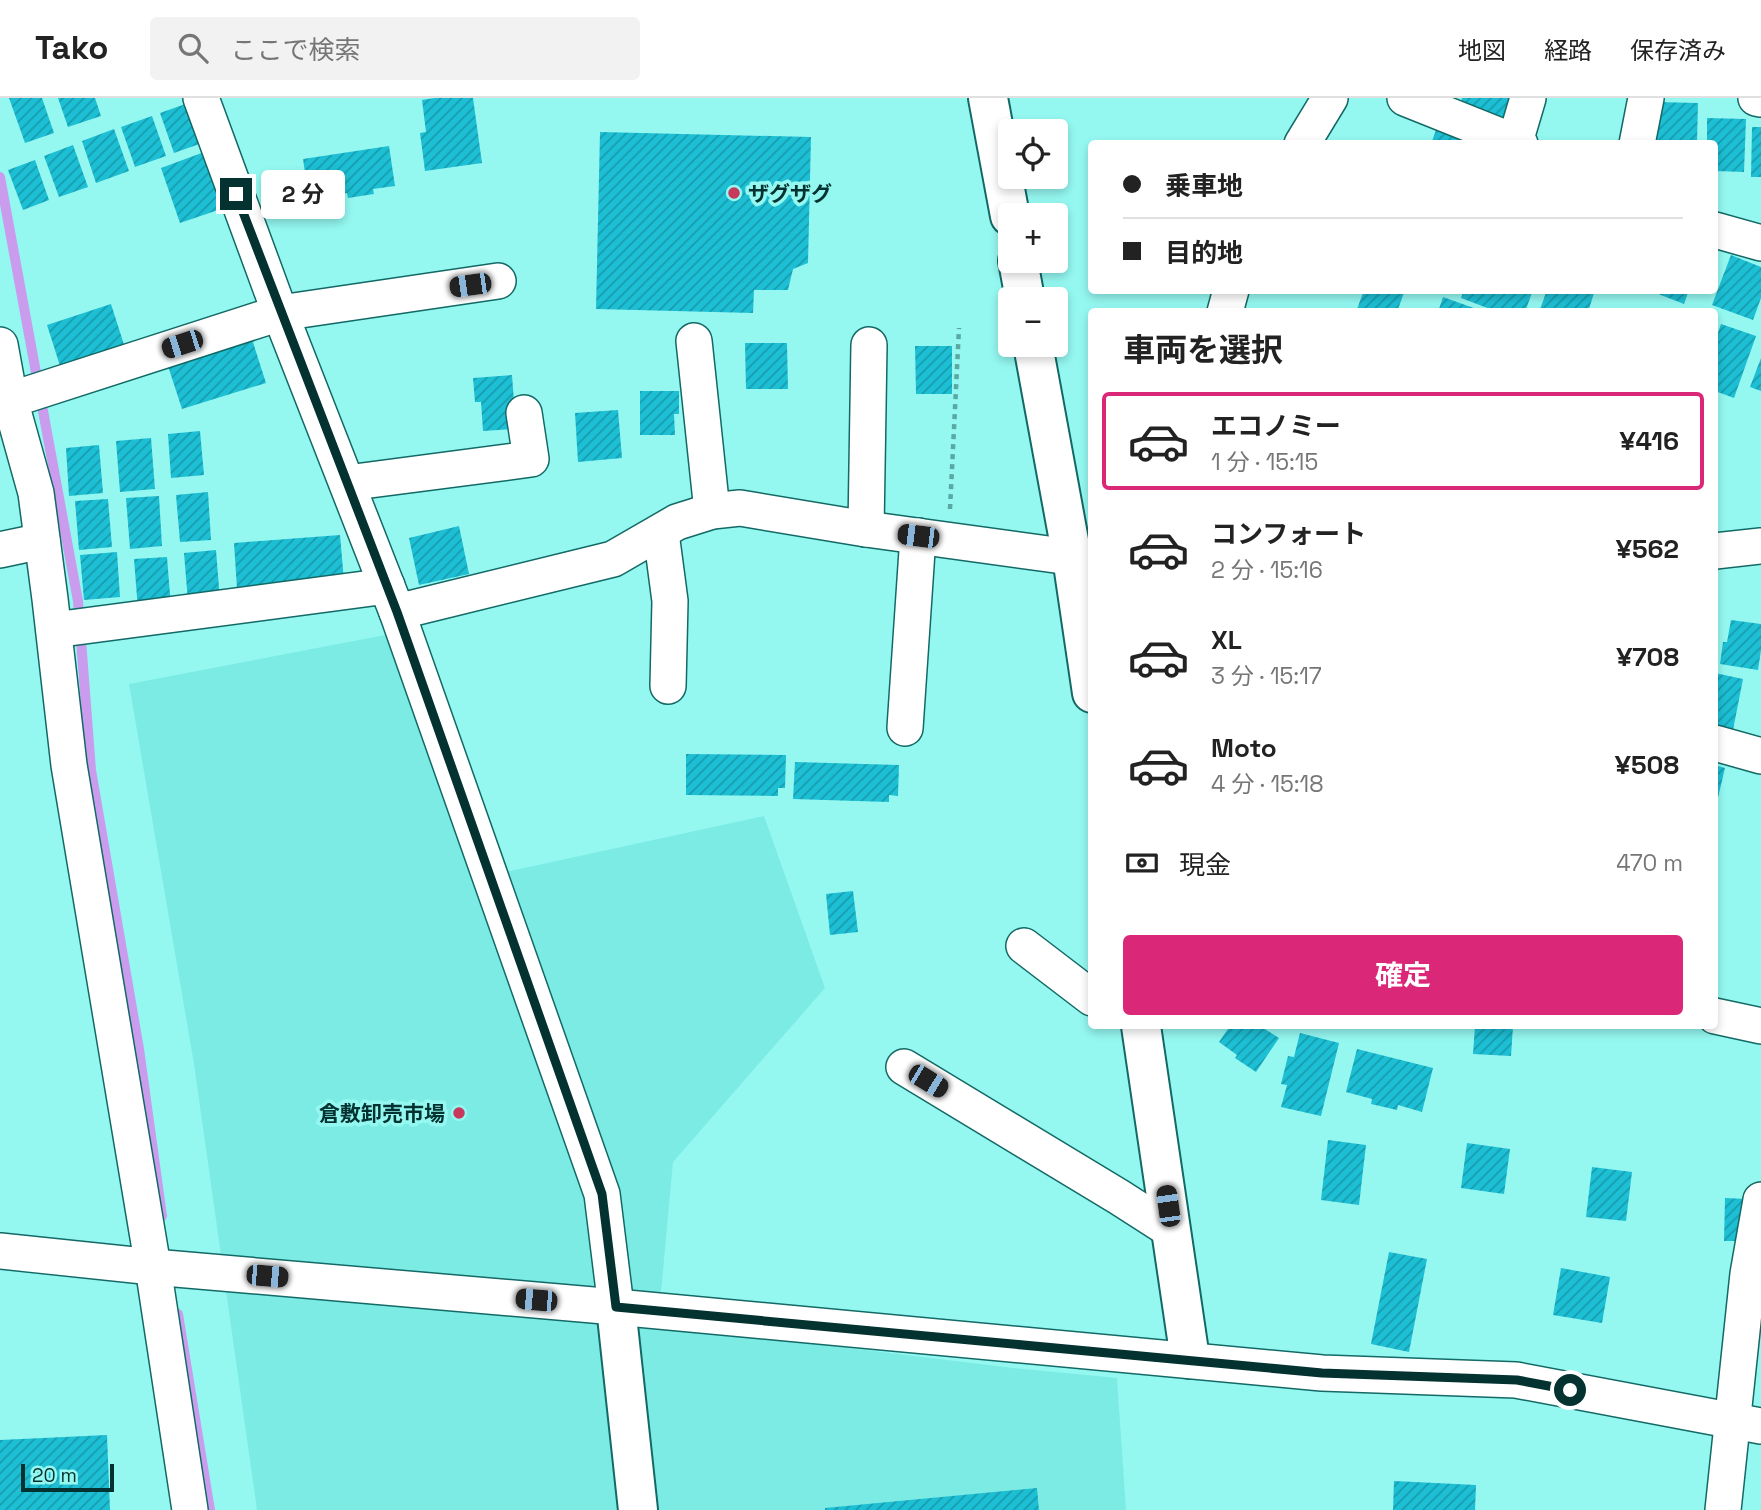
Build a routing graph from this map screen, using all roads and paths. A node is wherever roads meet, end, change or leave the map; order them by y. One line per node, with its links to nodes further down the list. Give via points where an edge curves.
1 (201, 98): 15 (street)
2 (988, 98): 11 (street)
3 (1330, 98): 7 (street)
4 (1405, 98): 8 (street)
5 (1528, 98): 9 (street)
6 (1646, 98): 10 (street)
7 (1304, 140)
8 (1510, 140)
9 (1519, 140)
10 (1638, 140)
11 (1008, 203)
12 (1718, 231): 13 (street)
13 (1761, 243)
14 (498, 281): 15 (street)
15 (280, 313): 21 (street); 23 (street)
16 (960, 328): 27 (path)
17 (694, 341): 24 (street)
18 (0, 345): 21 (street)
19 (869, 345): 25 (street)
20 (1036, 357): 32 (street)
21 (10, 400): 28 (street, via 36,493)
22 (524, 413): 23 (street, via 531,459)
23 (347, 483): 33 (street)
24 (712, 512): 25 (street, via 740,509); 26 (street, via 677,522)
25 (866, 529): 27 (street)
26 (660, 533): 33 (street, via 613,559); 36 (street, via 670,601)
27 (933, 538): 32 (street); 37 (street)
28 (42, 541): 30 (street); 34 (street)
29 (1761, 546): 31 (street)
30 (0, 550)
31 (1718, 551)
32 (1082, 558): 35 (street)
33 (392, 599): 34 (street); 50 (street, via 602,1194)
34 (54, 630): 49 (street, via 69,765)
35 (1088, 639)
36 (668, 686)
37 (905, 728)
38 (1718, 744): 39 (street)
39 (1761, 755)
40 (1024, 946): 41 (street)
41 (1088, 995)
42 (1718, 1017): 43 (street)
43 (1761, 1026)
44 (1138, 1029): 47 (street)
45 (904, 1067): 47 (street)
46 (1761, 1200): 52 (street, via 1748,1274)
47 (1172, 1231): 51 (street)
48 (0, 1251): 49 (street)
49 (166, 1268): 50 (street); 53 (street)
50 (616, 1307): 51 (street); 54 (street)
51 (1191, 1359): 52 (street, via 1322,1373 1517,1380)
52 (1746, 1423): 55 (street)
53 (190, 1510)
54 (638, 1510)
55 (1723, 1510)

